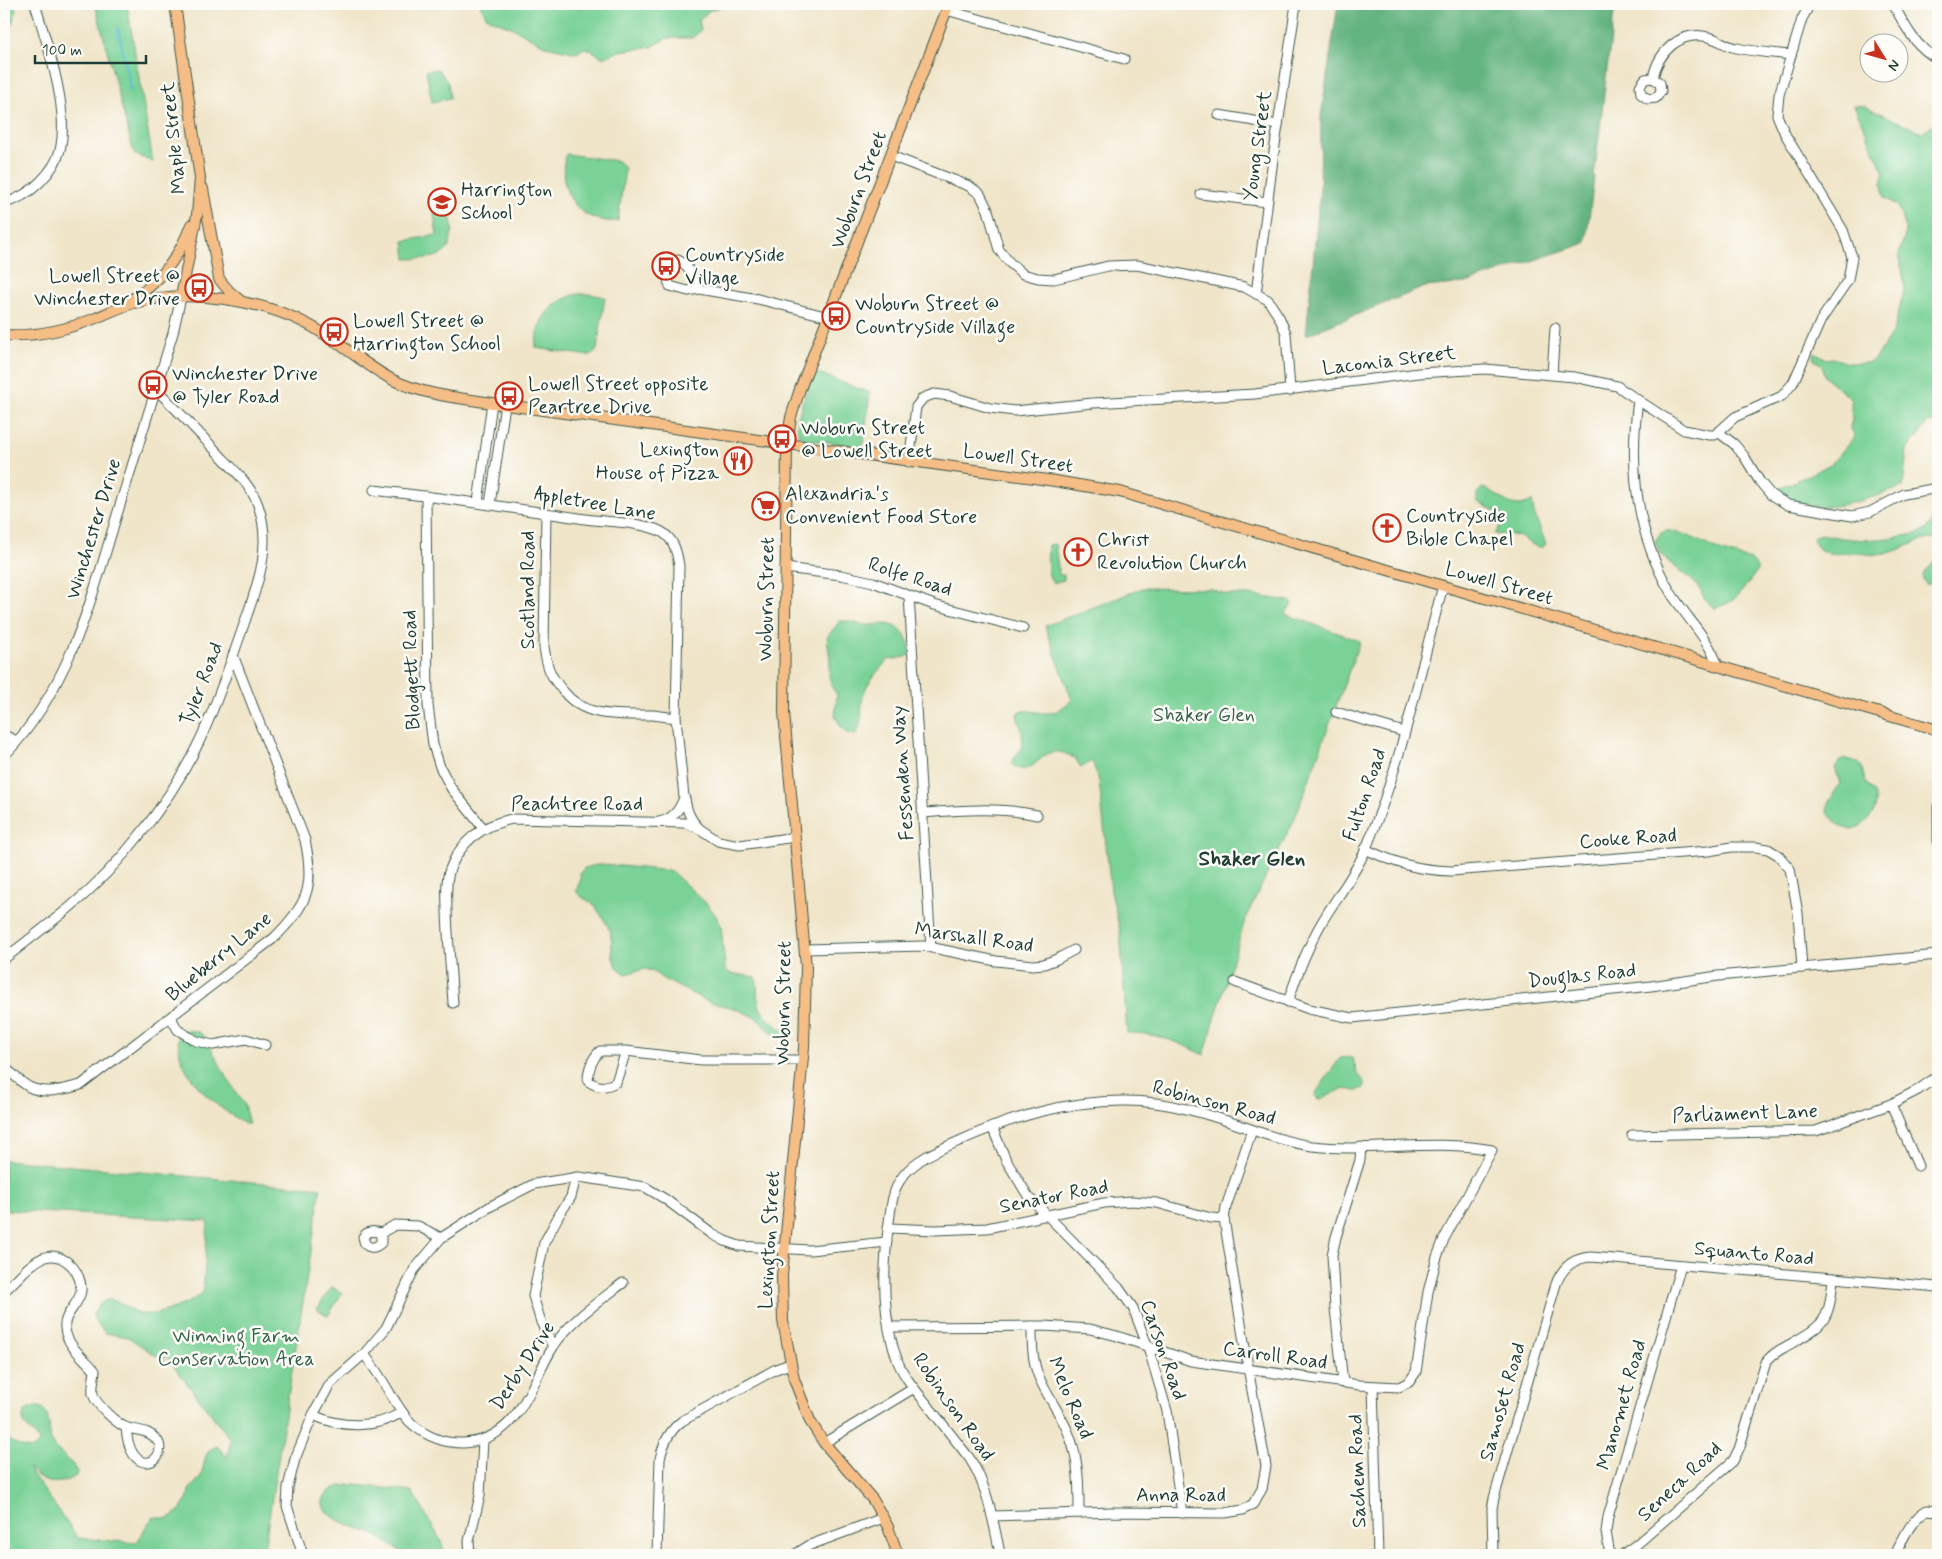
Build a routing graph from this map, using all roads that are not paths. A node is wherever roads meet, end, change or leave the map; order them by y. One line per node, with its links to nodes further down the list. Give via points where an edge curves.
1 (35, 4): 18 (street, via 54,74 63,135 56,161 45,177 20,197)
2 (175, 4): 14 (main road, Maple Street)
3 (1296, 4): 12 (street, Young Street)
4 (1810, 4): 7 (street)
5 (1893, 4): 9 (street, via 1913,39)
6 (948, 7): 8 (street); 13 (main road, Woburn Street)
7 (1791, 55): 10 (street, via 1736,48 1710,37 1691,36 1680,39 1665,51); 33 (street, via 1779,95 1777,115 1785,134 1843,230 1852,257 1851,270 1843,291 1821,320 1796,378 1787,390 1776,400 1735,417)
8 (1124, 59)
9 (1938, 59)
10 (1653, 78)
11 (1219, 114): 12 (street)
12 (1278, 125): 17 (street, Young Street)
13 (891, 156): 20 (street, via 969,186 980,194 999,250 1024,274 1054,279 1108,266 1137,265 1244,287); 23 (main road, Woburn Street)
14 (200, 178): 16 (main road, Maple Street); 22 (main road, via 219,279)
15 (1201, 194): 17 (street)
16 (200, 198): 21 (main road, Maple Street); 24 (main road, via 185,239 163,273 136,297)
17 (1267, 202): 20 (street, Young Street)
18 (4, 203)
19 (699, 289): 23 (street)
20 (1256, 294): 29 (street, via 1268,300 1286,333)
21 (181, 297): 22 (main road, Lowell Street); 24 (main road, Lowell Street, via 137,302); 28 (street, Winchester Drive)
22 (244, 302): 31 (main road, Lowell Street, via 282,313 317,329 374,369 401,383 429,392)
23 (829, 316): 34 (main road, Woburn Street, via 790,417)
24 (96, 318): 26 (main road, Lowell Street, via 34,335)
25 (1555, 328): 27 (street)
26 (4, 335)
27 (1552, 374): 29 (street, Laconia Street, via 1485,369 1418,373); 30 (street, Laconia Street, via 1617,386)
28 (156, 389): 46 (street, Tyler Road, via 240,476 258,504 264,533 260,579); 53 (street, Winchester Drive, via 101,569 70,657 32,722)
29 (1290, 391): 35 (street, Laconia Street, via 1093,402 1015,411 932,394 917,406)
30 (1638, 400): 33 (street, Laconia Street, via 1684,430 1709,435); 47 (street, via 1634,455 1640,516 1647,543 1670,592 1714,653)
31 (492, 403): 32 (main road, Lowell Street); 39 (street)
32 (505, 405): 34 (main road, Lowell Street); 40 (street)
33 (1718, 432): 36 (street, via 1734,444 1771,495 1788,505 1852,516 1870,512 1904,494)
34 (786, 444): 35 (main road, Lowell Street); 42 (main road, Woburn Street)
35 (909, 462): 43 (main road, Lowell Street, via 1120,492)
36 (1938, 488)
37 (374, 490): 38 (street, Appletree Lane)
38 (426, 496): 39 (street, Appletree Lane); 60 (street, Blodgett Road, via 428,705 433,744 451,788)
39 (478, 502): 40 (street, Appletree Lane)
40 (490, 504): 41 (street, Appletree Lane)
41 (546, 513): 49 (street, Scotland Road, via 544,648 552,679 568,698 583,709 610,715); 49 (street, Appletree Lane, via 659,531 668,536 675,546 679,566)
42 (785, 568): 44 (street, Rolfe Road, via 873,582); 62 (main road, Woburn Street, via 784,712)
43 (1443, 586): 47 (main road, Lowell Street); 51 (street, Fulton Road)
44 (909, 596): 45 (street, Rolfe Road); 57 (street, Fessenden Way)
45 (1023, 628)
46 (233, 655): 69 (street, Tyler Road, via 198,744 151,818 103,876 70,907); 74 (street, Blueberry Lane, via 305,840 309,888 301,907 274,938)
47 (1718, 666): 50 (main road, Lowell Street)
48 (1336, 712): 51 (street)
49 (676, 718): 55 (street, Appletree Lane)
50 (1938, 730)
51 (1404, 732): 64 (street, Fulton Road)
52 (4, 735): 53 (street)
53 (17, 741): 54 (street, Winchester Drive)
54 (4, 756)
55 (684, 796): 59 (street, via 676,814); 61 (street, Appletree Lane, via 692,821)
56 (1938, 806): 63 (street)
57 (923, 814): 58 (street, via 974,810); 65 (street, Fessenden Way)
58 (1037, 815)
59 (659, 822): 60 (street, Peachtree Road, via 512,819); 61 (street, Peachtree Road, via 685,823)
60 (483, 828): 73 (street, Peachtree Road, via 470,838 457,856 446,890)
61 (700, 829): 62 (street, Peachtree Road, via 718,841 740,845)
62 (795, 838): 66 (main road, Woburn Street)
63 (1938, 841)
64 (1366, 849): 70 (street, Cooke Road, via 1408,867 1428,871 1732,847 1768,849 1790,869 1798,913); 72 (street, Fulton Road, via 1307,951)
65 (932, 948): 66 (street, Marshall Road); 67 (street, Marshall Road, via 1033,965 1044,964)
66 (805, 949): 77 (main road, Woburn Street)
67 (1074, 950)
68 (1938, 955): 70 (street, Douglas Road)
69 (4, 959)
70 (1802, 968): 72 (street, Douglas Road, via 1352,1018)
71 (1235, 982): 72 (street, Douglas Road)
72 (1288, 1002)
73 (453, 1003)
74 (171, 1018): 75 (street, via 178,1030 196,1041 213,1045 246,1039); 78 (street, Blueberry Lane, via 81,1085 46,1091 30,1087)
75 (265, 1045)
76 (626, 1051): 76 (street, via 600,1051 593,1058 588,1081 597,1087 616,1082); 77 (street, via 701,1060)
77 (802, 1060): 83 (main road, Woburn Street)
78 (4, 1067)
79 (1938, 1076): 80 (street, Parliament Lane)
80 (1891, 1104): 84 (street, Parliament Lane, via 1808,1132); 87 (street)
81 (992, 1127): 82 (street, Robinson Road, via 1019,1116 1066,1105 1129,1100 1180,1108); 89 (street, Carson Road, via 1014,1174 1028,1196); 91 (street, Robinson Road, via 933,1154 909,1170 895,1191)
82 (1252, 1130): 85 (street, Robinson Road, via 1300,1144); 90 (street, Anna Road)
83 (795, 1134): 95 (main road, Lexington Street)
84 (1632, 1134)
85 (1362, 1147): 86 (street, Robinson Road, via 1456,1144); 109 (street, via 1332,1255)
86 (1492, 1150): 110 (street, Carroll Road, via 1437,1257 1415,1375 1399,1387)
87 (1918, 1166)
88 (576, 1177): 93 (street, via 534,1184 491,1206); 95 (street, via 644,1187 725,1241 739,1246); 104 (street, via 571,1197 544,1243 533,1296 541,1322)
89 (1047, 1216): 90 (street, Senator Road, via 1104,1203 1140,1201); 91 (street, Senator Road, via 972,1229); 105 (street, Carson Road, via 1128,1299)
90 (1224, 1220): 108 (street, Anna Road)
91 (888, 1228): 94 (street, Robinson Road)
92 (381, 1234): 93 (street, via 395,1225 418,1226)
93 (441, 1238): 106 (street, via 414,1270 386,1328)
94 (887, 1242): 95 (street, via 821,1250); 103 (street, Robinson Road, via 884,1280)
95 (784, 1248): 107 (main road, Lexington Street, via 782,1304)
96 (1568, 1264): 97 (street, Squanto Road, via 1590,1257); 129 (street, Samoset Road, via 1556,1284 1494,1498)
97 (1681, 1265): 98 (street, Squanto Road); 130 (street, Manomet Road, via 1608,1517 1606,1532)
98 (1833, 1278): 100 (street, Squanto Road); 131 (street, Seneca Road, via 1830,1308 1823,1322 1814,1331 1774,1354 1764,1365 1733,1461)
99 (623, 1283): 104 (street, Derby Drive, via 571,1324)
100 (1938, 1287)
101 (4, 1291): 114 (street, via 40,1258 52,1256 72,1266 79,1277 81,1290 64,1328 68,1339 95,1371 93,1394 98,1404)
102 (1032, 1326): 103 (street, Carroll Road); 105 (street, Carroll Road, via 1090,1329); 118 (street, Melo Road, via 1036,1369 1067,1428 1074,1449)
103 (890, 1327): 111 (street, Robinson Road, via 899,1363)
104 (554, 1347): 115 (street, Derby Drive, via 517,1413 508,1424)
105 (1148, 1347): 108 (street, Carroll Road, via 1192,1361); 119 (street, Carson Road, via 1166,1411)
106 (364, 1354): 112 (street, Derby Drive); 113 (street, via 330,1384)
107 (790, 1364): 116 (main road, Lexington Street, via 802,1404); 125 (street, via 682,1421 672,1431 660,1459)
108 (1248, 1370): 109 (street, Carroll Road); 119 (street, Anna Road, via 1266,1466 1260,1493 1251,1506 1238,1512)
109 (1343, 1383): 110 (street, Carroll Road)
110 (1373, 1386): 128 (street, Sachem Road)
111 (914, 1388): 116 (street); 120 (street, Robinson Road, via 974,1465)
112 (402, 1412): 113 (street, via 386,1420 350,1425); 115 (street, Derby Drive, via 420,1430 442,1440 459,1444)
113 (313, 1415): 123 (street, via 295,1459 288,1487 287,1506)
114 (126, 1428)
115 (483, 1440): 124 (street, via 480,1496)
116 (824, 1443): 121 (main road, Lexington Street, via 867,1492)
117 (1934, 1510): 132 (street, via 1922,1513 1915,1521)
118 (1079, 1513): 119 (street, Anna Road); 120 (street, Anna Road)
119 (1182, 1513)
120 (992, 1516): 122 (street, Robinson Road)
121 (884, 1518): 126 (street, via 810,1544); 127 (main road, Lexington Street)
122 (1000, 1553)
123 (303, 1555)
124 (470, 1555)
125 (657, 1555)
126 (794, 1555)
127 (898, 1555)
128 (1378, 1555)
129 (1493, 1555)
130 (1610, 1555)
131 (1622, 1555)
132 (1895, 1555)

